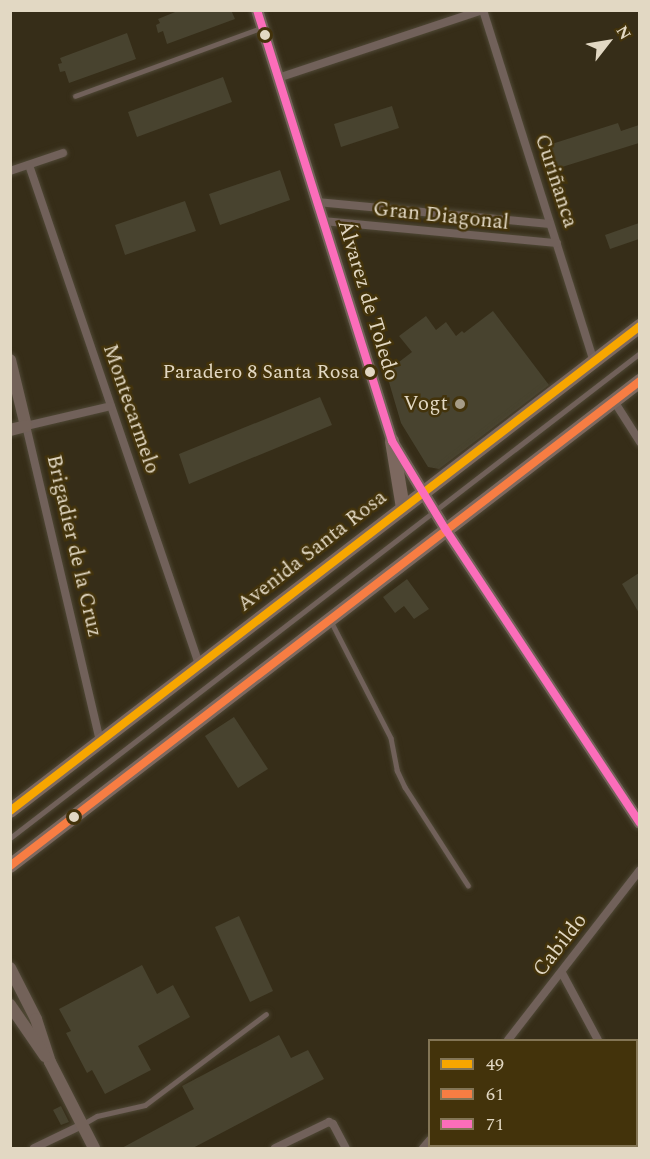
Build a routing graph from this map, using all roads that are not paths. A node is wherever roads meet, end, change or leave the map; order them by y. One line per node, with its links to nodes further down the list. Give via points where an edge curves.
1 (257, 10): 3 (street, Álvarez de Toledo)
2 (482, 10): 4 (street); 11 (street, Curiñanca)
3 (262, 28): 4 (street, Álvarez de Toledo); 5 (lane)
4 (278, 78): 9 (street, Álvarez de Toledo)
5 (75, 96)
6 (63, 153): 7 (street)
7 (29, 165): 8 (street); 19 (street, Montecarmelo)
8 (10, 171)
9 (317, 202): 10 (street, Álvarez de Toledo); 11 (street, Gran Diagonal)
10 (323, 221): 12 (street, Gran Diagonal); 22 (street, Álvarez de Toledo)
11 (550, 224): 12 (street, Curiñanca)
12 (557, 243): 16 (street, Curiñanca)
13 (639, 326): 16 (main road, Avenida Santa Rosa)
14 (639, 353): 26 (lane)
15 (10, 360): 20 (street, Brigadier de la Cruz)
16 (594, 362): 24 (main road, Avenida Santa Rosa)
17 (639, 381): 18 (main road)
18 (614, 401): 23 (street); 27 (main road)
19 (111, 406): 20 (street); 29 (street, Montecarmelo)
20 (26, 426): 21 (street); 30 (street, Brigadier de la Cruz)
21 (10, 430)
22 (392, 441): 24 (street, Álvarez de Toledo); 25 (main road)
23 (639, 442)
24 (423, 492): 25 (main road, Avenida Santa Rosa); 26 (street, Álvarez de Toledo)
25 (403, 508): 29 (main road, Avenida Santa Rosa)
26 (434, 511): 27 (street, Álvarez de Toledo); 33 (lane)
27 (446, 530): 28 (main road); 32 (street, Álvarez de Toledo)
28 (330, 618): 34 (main road); 36 (lane, via 391,738 397,770 405,787)
29 (199, 664): 30 (main road, Avenida Santa Rosa)
30 (100, 741): 31 (main road, Avenida Santa Rosa)
31 (10, 811)
32 (639, 823)
33 (10, 838)
34 (10, 866)
35 (639, 870): 38 (street, Cabildo)
36 (468, 885)
37 (10, 968): 43 (street, via 36,1019)
38 (562, 973): 41 (street, Cabildo); 42 (street)
39 (10, 1005): 43 (street)
40 (266, 1014): 44 (lane, via 145,1105 97,1116)
41 (510, 1039)
42 (597, 1039)
43 (50, 1062): 44 (street)
44 (82, 1125): 45 (street); 46 (street)
45 (34, 1149)
46 (94, 1149)
47 (275, 1149): 48 (street, via 329,1122)
48 (346, 1149)

